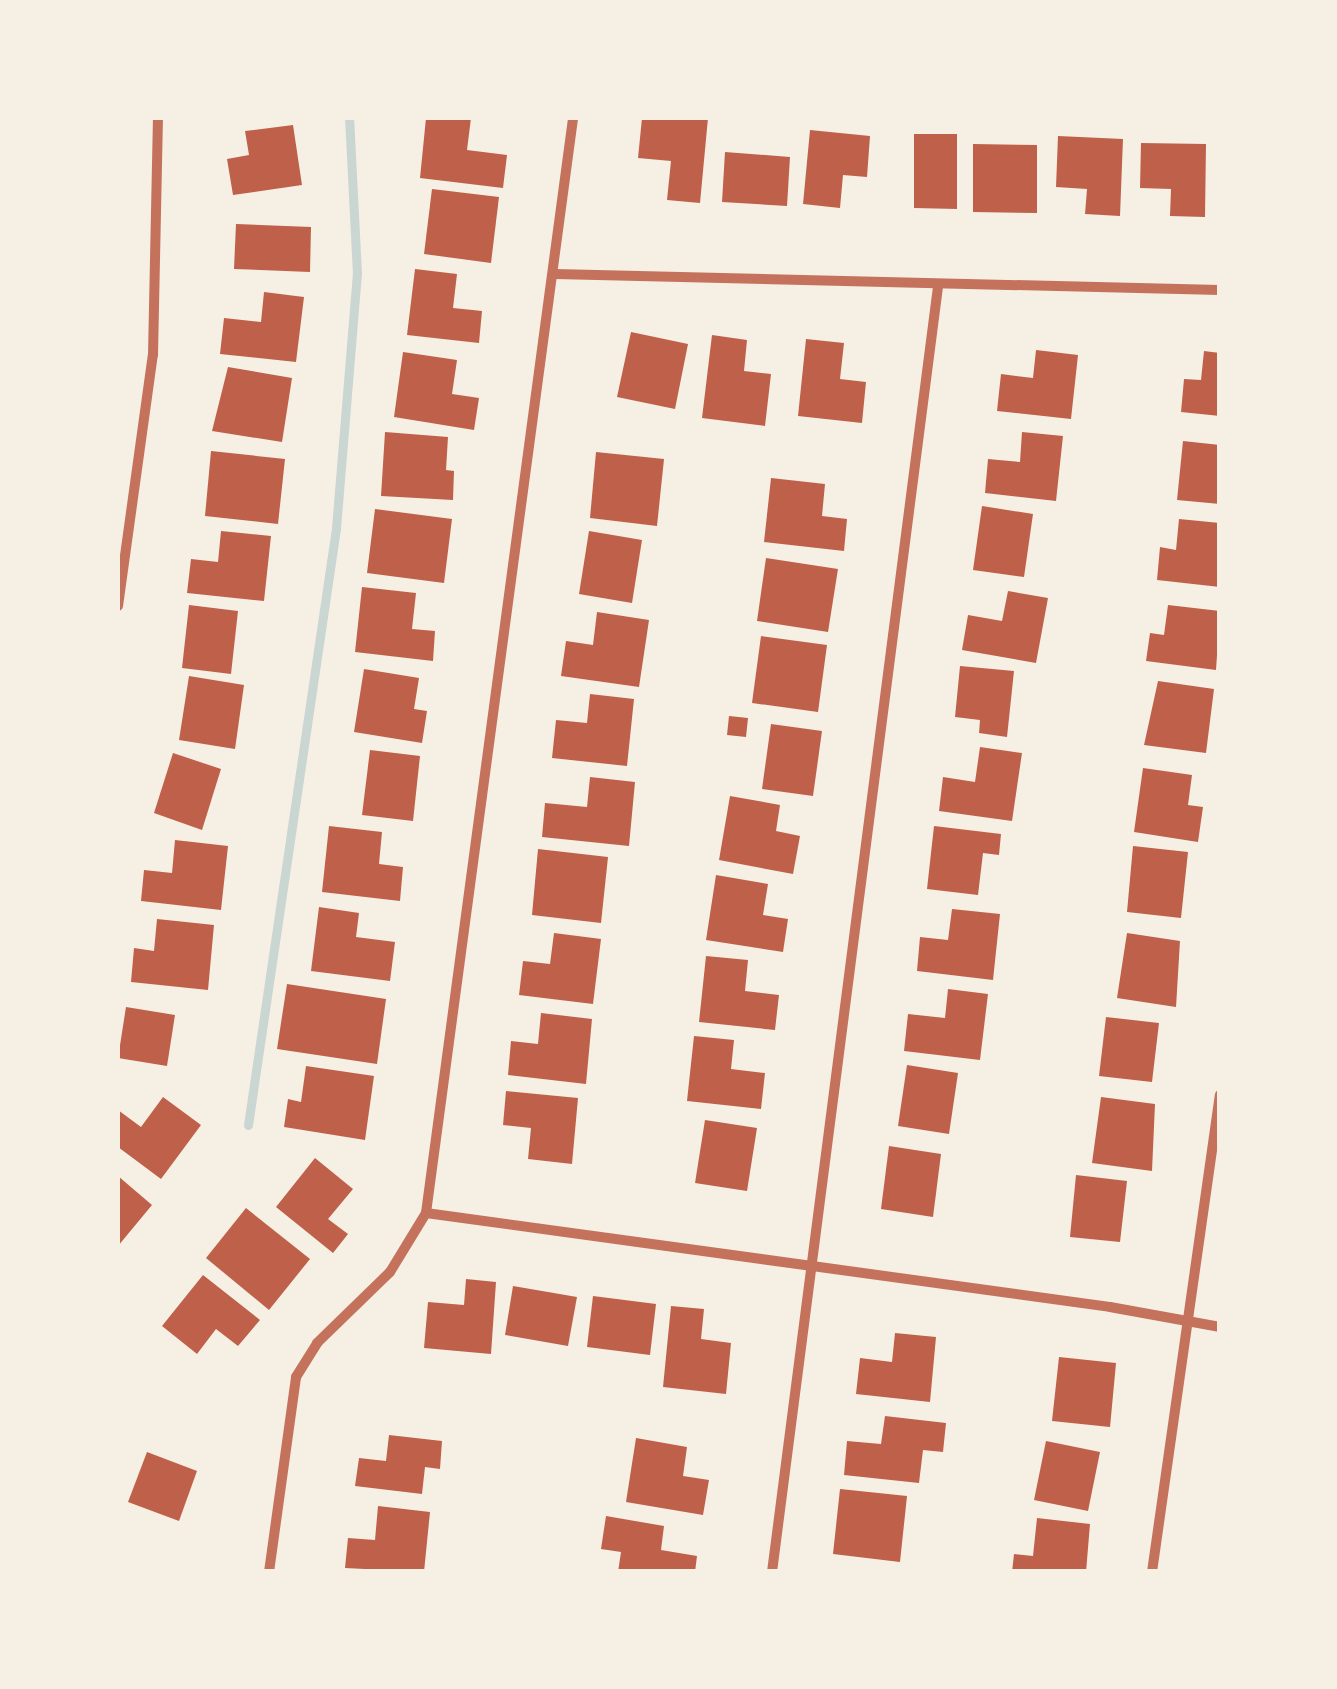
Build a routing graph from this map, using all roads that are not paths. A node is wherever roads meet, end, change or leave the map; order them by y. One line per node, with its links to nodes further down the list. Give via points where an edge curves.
1 (158, 118): 6 (street, via 154,354)
2 (573, 118): 3 (street)
3 (555, 274): 4 (street); 8 (street)
4 (938, 286): 5 (street); 9 (street)
5 (1220, 290)
6 (118, 606)
7 (1220, 1095): 10 (street)
8 (426, 1213): 9 (street); 12 (street, via 390,1272 318,1343 296,1376)
9 (810, 1265): 10 (street); 13 (street)
10 (1189, 1323): 11 (street); 14 (street)
11 (1220, 1327)
12 (268, 1572)
13 (772, 1572)
14 (1152, 1572)

